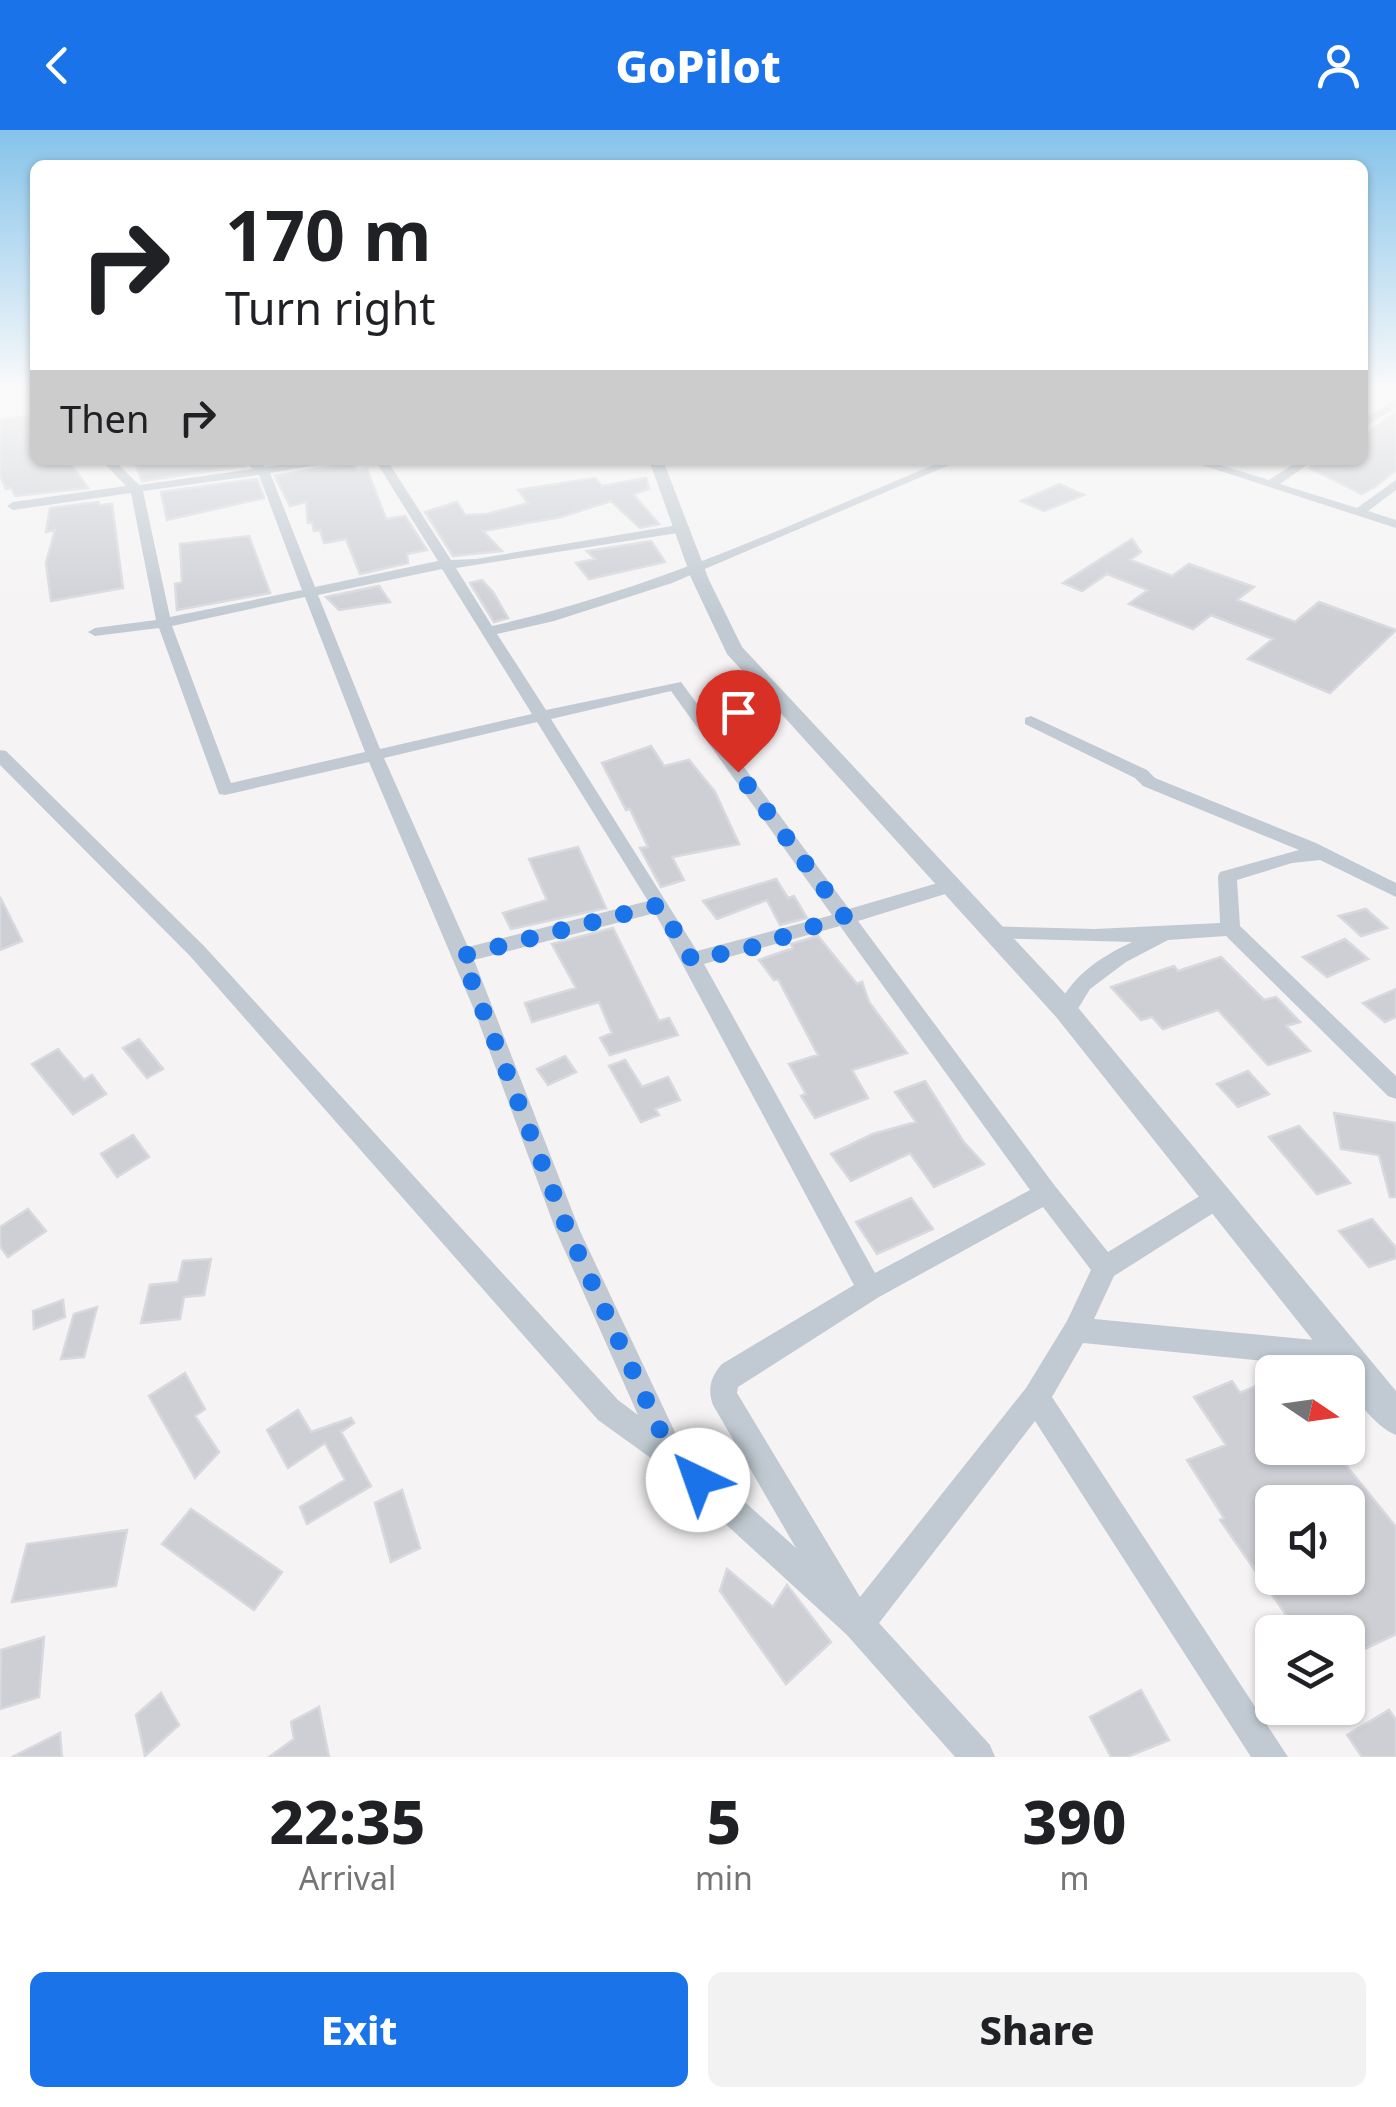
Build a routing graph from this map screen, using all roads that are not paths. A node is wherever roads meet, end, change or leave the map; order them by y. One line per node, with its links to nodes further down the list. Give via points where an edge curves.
1 (113, 466): 10 (street)
2 (256, 466): 10 (street); 17 (street)
3 (385, 466): 15 (street)
4 (658, 466): 14 (street)
5 (942, 466): 16 (street)
6 (1212, 466): 8 (street)
7 (1299, 466): 8 (street)
8 (1271, 484): 12 (street)
9 (1396, 484): 12 (street)
10 (136, 489): 11 (street); 18 (street)
11 (13, 506)
12 (1358, 512): 13 (street)
13 (1396, 524)
14 (684, 528): 15 (street); 16 (street)
15 (448, 565): 17 (street); 19 (street)
16 (695, 567): 19 (street, via 560,618); 26 (street, via 708,607 734,650)
17 (312, 592): 18 (street); 24 (street)
18 (164, 623): 20 (street); 24 (street, via 224,790)
19 (488, 631): 21 (street)
20 (95, 632)
21 (539, 714): 24 (street); 28 (street); 29 (street, via 675,685)
22 (1031, 721): 25 (street, via 1149,782)
23 (0, 755): 47 (street, via 197,951 608,1410)
24 (376, 757): 33 (street)
25 (1320, 852): 27 (street); 30 (street, via 1227,876)
26 (948, 886): 29 (street); 31 (street)
27 (1396, 891)
28 (659, 905): 33 (street); 34 (street)
29 (844, 916): 34 (street); 37 (street)
30 (1230, 928): 32 (street); 36 (street)
31 (990, 931): 32 (street); 35 (street)
32 (1168, 932): 35 (street, via 1098,968 1076,989)
33 (462, 956): 47 (street, via 568,1231)
34 (692, 960): 40 (street)
35 (1066, 1012): 38 (street)
36 (1396, 1090)
37 (1046, 1193): 39 (street); 40 (street)
38 (1217, 1198): 39 (street); 43 (street)
39 (1105, 1268): 41 (street)
40 (870, 1289): 48 (street, via 732,1373 723,1395)
41 (1076, 1330): 42 (street); 45 (street)
42 (1335, 1355)
43 (1344, 1355)
44 (1365, 1380): 46 (street)
45 (1036, 1398): 48 (street); 50 (street)
46 (1396, 1418)
47 (672, 1456): 48 (street)
48 (858, 1624): 49 (street)
49 (978, 1757)
50 (1270, 1757)

